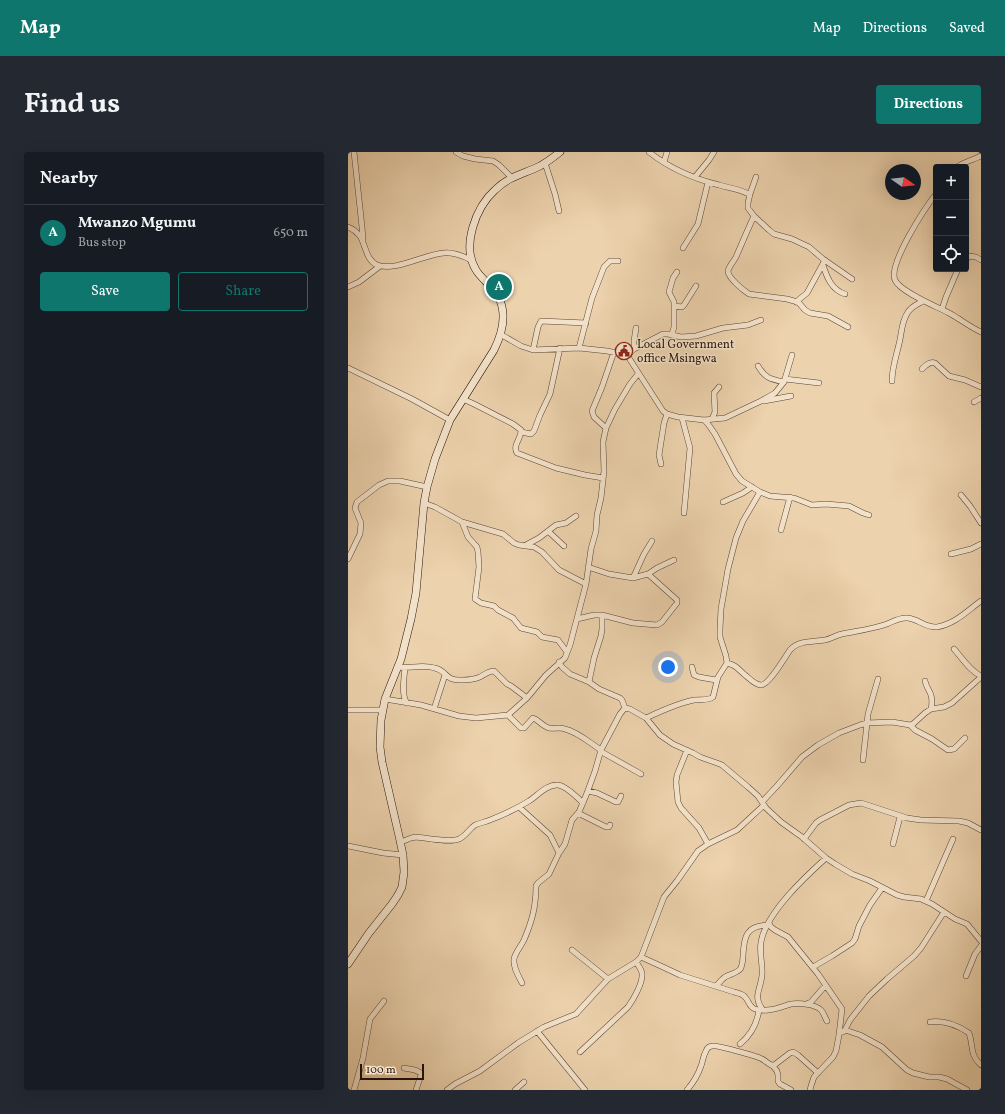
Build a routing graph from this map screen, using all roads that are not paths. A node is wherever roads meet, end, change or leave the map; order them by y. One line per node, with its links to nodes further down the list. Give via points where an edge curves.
1 (354, 152): 20 (street)
2 (456, 152): 11 (street, via 475,159 493,161)
3 (560, 152): 8 (street)
4 (649, 152): 9 (street)
5 (667, 152): 9 (street)
6 (714, 152): 12 (street)
7 (981, 156): 10 (street)
8 (545, 162): 11 (street); 17 (street)
9 (664, 162): 12 (street)
10 (962, 164)
11 (511, 177): 23 (street, via 494,190 477,215 470,239)
12 (695, 177): 14 (street)
13 (756, 177): 15 (street)
14 (708, 182): 15 (street); 21 (street, via 698,224)
15 (750, 194): 18 (street, via 748,208)
16 (933, 198): 34 (street, via 896,262 894,274 894,280 898,285)
17 (559, 212)
18 (754, 216): 26 (street, via 774,234 809,247); 35 (street, via 728,270 729,274 749,294)
19 (348, 227): 20 (street, via 354,230)
20 (363, 242): 27 (street, via 369,258)
21 (684, 248)
22 (969, 256): 24 (street)
23 (471, 260): 27 (street, via 458,254 444,253 398,265); 43 (street, via 480,277 498,297 503,315)
24 (981, 260)
25 (618, 261): 39 (street, via 610,261 604,267)
26 (824, 263): 30 (street); 33 (street, via 826,275 836,290); 35 (street, via 807,293)
27 (380, 266): 32 (street)
28 (677, 272): 36 (street, via 669,292)
29 (957, 272): 37 (street)
30 (852, 279)
31 (696, 286): 36 (street, via 682,307)
32 (348, 287)
33 (845, 294)
34 (923, 300): 37 (street); 57 (street, via 911,308 904,319)
35 (796, 302): 40 (street, via 810,314 828,316)
36 (674, 306): 44 (street)
37 (942, 309): 42 (street)
38 (761, 320): 44 (street, via 696,336 681,337)
39 (586, 323): 46 (street); 48 (street, via 541,321)
40 (848, 326)
41 (636, 328): 47 (street)
42 (981, 332)
43 (500, 334): 48 (street); 63 (street, via 494,350)
44 (672, 334): 47 (street, via 663,334)
45 (560, 348): 46 (street); 48 (street); 72 (street, via 550,394 534,431 531,434)
46 (579, 348): 49 (street)
47 (634, 349): 50 (street)
48 (534, 350)
49 (614, 352): 50 (street); 71 (street, via 592,411 594,417)
50 (627, 355): 55 (street)
51 (792, 355): 56 (street)
52 (758, 366): 56 (street, via 768,378)
53 (348, 368): 69 (street)
54 (922, 369): 60 (street, via 933,362 949,376)
55 (638, 374): 66 (street); 71 (street)
56 (784, 381): 58 (street); 64 (street, via 775,393)
57 (892, 381)
58 (819, 383)
59 (719, 387): 68 (street, via 714,393 715,412)
60 (981, 387)
61 (791, 396): 64 (street)
62 (981, 398): 65 (street)
63 (463, 399): 69 (street); 72 (street, via 513,424)
64 (761, 401): 68 (street, via 725,418)
65 (974, 402)
66 (667, 414): 67 (street); 73 (street, via 659,455)
67 (682, 418): 70 (street); 82 (street, via 690,448)
68 (712, 419): 70 (street)
69 (450, 420): 75 (street)
70 (704, 420): 76 (street, via 716,434 736,474)
71 (606, 428): 74 (street, via 603,442)
72 (522, 432): 74 (street, via 515,448 517,453 556,468)
73 (661, 464)
74 (604, 478): 96 (street)
75 (427, 487): 81 (street); 94 (street, via 400,481 388,482 379,485 357,502 360,534)
76 (752, 487): 77 (street); 80 (street)
77 (760, 492): 79 (street, via 770,496); 106 (street, via 743,521 728,569 720,629)
78 (961, 495): 86 (street)
79 (790, 497): 83 (street, via 812,505 849,506); 87 (street)
80 (723, 502)
81 (424, 503): 85 (street); 107 (street, via 416,593)
82 (684, 513)
83 (870, 515)
84 (576, 516): 88 (street)
85 (462, 522): 91 (street, via 503,534 519,545); 104 (street, via 478,552 479,567 474,599 494,606 513,618 521,628 537,632 542,637 558,640)
86 (981, 523)
87 (781, 530)
88 (548, 531): 91 (street); 92 (street)
89 (652, 541): 98 (street)
90 (981, 544): 93 (street)
91 (525, 545): 99 (street, via 538,548 559,570)
92 (564, 546)
93 (951, 554)
94 (348, 559)
95 (674, 560): 97 (street)
96 (588, 567): 98 (street); 99 (street)
97 (648, 574): 98 (street); 101 (street, via 677,601 662,622 652,625)
98 (633, 578)
99 (586, 584): 102 (street)
100 (981, 601): 106 (street, via 955,621 935,627 912,619 900,618 866,630 799,644 790,650 770,679 762,685 755,683 737,667)
101 (602, 615): 102 (street); 114 (street, via 602,629)
102 (577, 619): 104 (street)
103 (954, 649): 110 (street)
104 (567, 652): 105 (street)
105 (560, 662): 114 (street, via 566,671); 115 (street)
106 (727, 663): 112 (street)
107 (401, 667): 109 (street, via 431,667); 116 (street); 117 (street, via 404,700)
108 (692, 667): 112 (street, via 694,675)
109 (445, 674): 115 (street, via 450,679 462,680 477,678 494,671 504,682); 119 (street)
110 (981, 677): 120 (street, via 952,703)
111 (878, 679): 125 (street)
112 (716, 680): 124 (street, via 711,698 684,703)
113 (925, 681): 120 (street, via 931,697)
114 (589, 682): 118 (street, via 620,698)
115 (527, 698): 123 (street)
116 (385, 699): 117 (street); 122 (street)
117 (407, 703): 119 (street)
118 (625, 708): 124 (street); 129 (street)
119 (434, 709): 123 (street, via 476,718)
120 (931, 709): 126 (street)
121 (348, 710): 122 (street)
122 (382, 710): 143 (street, via 382,762)
123 (508, 715): 129 (street, via 521,728 536,718 547,727 571,731)
124 (646, 718): 128 (street, via 660,735)
125 (867, 723): 126 (street, via 892,722); 130 (street); 135 (street, via 855,726 809,751 795,764)
126 (910, 725): 127 (street, via 948,750 954,749)
127 (965, 738)
128 (687, 750): 135 (street, via 722,765 748,786); 144 (street, via 677,775 678,802)
129 (601, 751): 131 (street); 132 (street)
130 (863, 760)
131 (641, 774)
132 (588, 791): 133 (street, via 616,802); 134 (street)
133 (621, 796)
134 (583, 803): 136 (street, via 557,785 547,788); 137 (street)
135 (763, 804): 141 (street, via 781,822); 144 (street, via 737,830)
136 (519, 807): 143 (street, via 477,824 459,840 411,838); 147 (street, via 550,835)
137 (578, 813): 139 (street, via 606,827); 147 (street, via 572,820 565,844)
138 (900, 817): 140 (street, via 959,821); 141 (street, via 855,803 820,820); 145 (street)
139 (610, 825)
140 (981, 830)
141 (804, 839): 149 (street)
142 (953, 839): 151 (street)
143 (400, 842): 148 (street)
144 (708, 844): 157 (street, via 698,851 664,897)
145 (892, 844)
146 (348, 846): 148 (street)
147 (559, 852): 163 (street, via 549,874 536,886 535,909 514,958 515,968)
148 (403, 855): 158 (street, via 404,879 398,895)
149 (826, 858): 150 (street); 153 (street, via 780,906)
150 (882, 888): 151 (street, via 897,895); 160 (street, via 870,905 852,943)
151 (926, 901): 152 (street)
152 (944, 912): 154 (street, via 967,924); 171 (street, via 921,948 869,996)
153 (769, 924): 160 (street, via 788,937); 164 (street, via 754,927 748,932 740,968); 168 (street, via 761,942 762,977 757,995)
154 (981, 942)
155 (981, 946): 161 (street)
156 (572, 950): 162 (street)
157 (641, 957): 159 (street); 164 (street, via 680,975)
158 (348, 962)
159 (636, 962): 162 (street); 175 (street, via 642,974 632,1002)
160 (813, 967): 165 (street)
161 (966, 976)
162 (608, 979): 172 (street, via 576,1014)
163 (522, 983)
164 (716, 986): 168 (street, via 746,997 751,1007)
165 (825, 986): 167 (street); 173 (street, via 842,1009)
166 (384, 1001): 181 (street, via 370,1020)
167 (806, 1004): 168 (street); 169 (street, via 822,1011)
168 (761, 1010): 174 (street, via 751,1032)
169 (827, 1021)
170 (930, 1022): 176 (street, via 953,1024 969,1034 973,1056)
171 (844, 1030): 173 (street); 189 (street, via 882,1047 913,1073 947,1079)
172 (537, 1031): 183 (street, via 480,1071); 185 (street)
173 (839, 1035): 179 (street, via 833,1057)
174 (740, 1044)
175 (580, 1052)
176 (981, 1065)
177 (772, 1066): 179 (street, via 793,1052); 186 (street, via 755,1056 712,1046 706,1051 701,1067); 187 (street, via 777,1071 778,1082)
178 (404, 1068): 182 (street, via 421,1073)
179 (818, 1073): 188 (street, via 812,1081)
180 (524, 1082): 184 (street)
181 (354, 1090)
182 (416, 1090)
183 (447, 1090)
184 (515, 1090)
185 (585, 1090)
186 (687, 1090)
187 (791, 1090)
188 (810, 1090)
189 (967, 1090)

